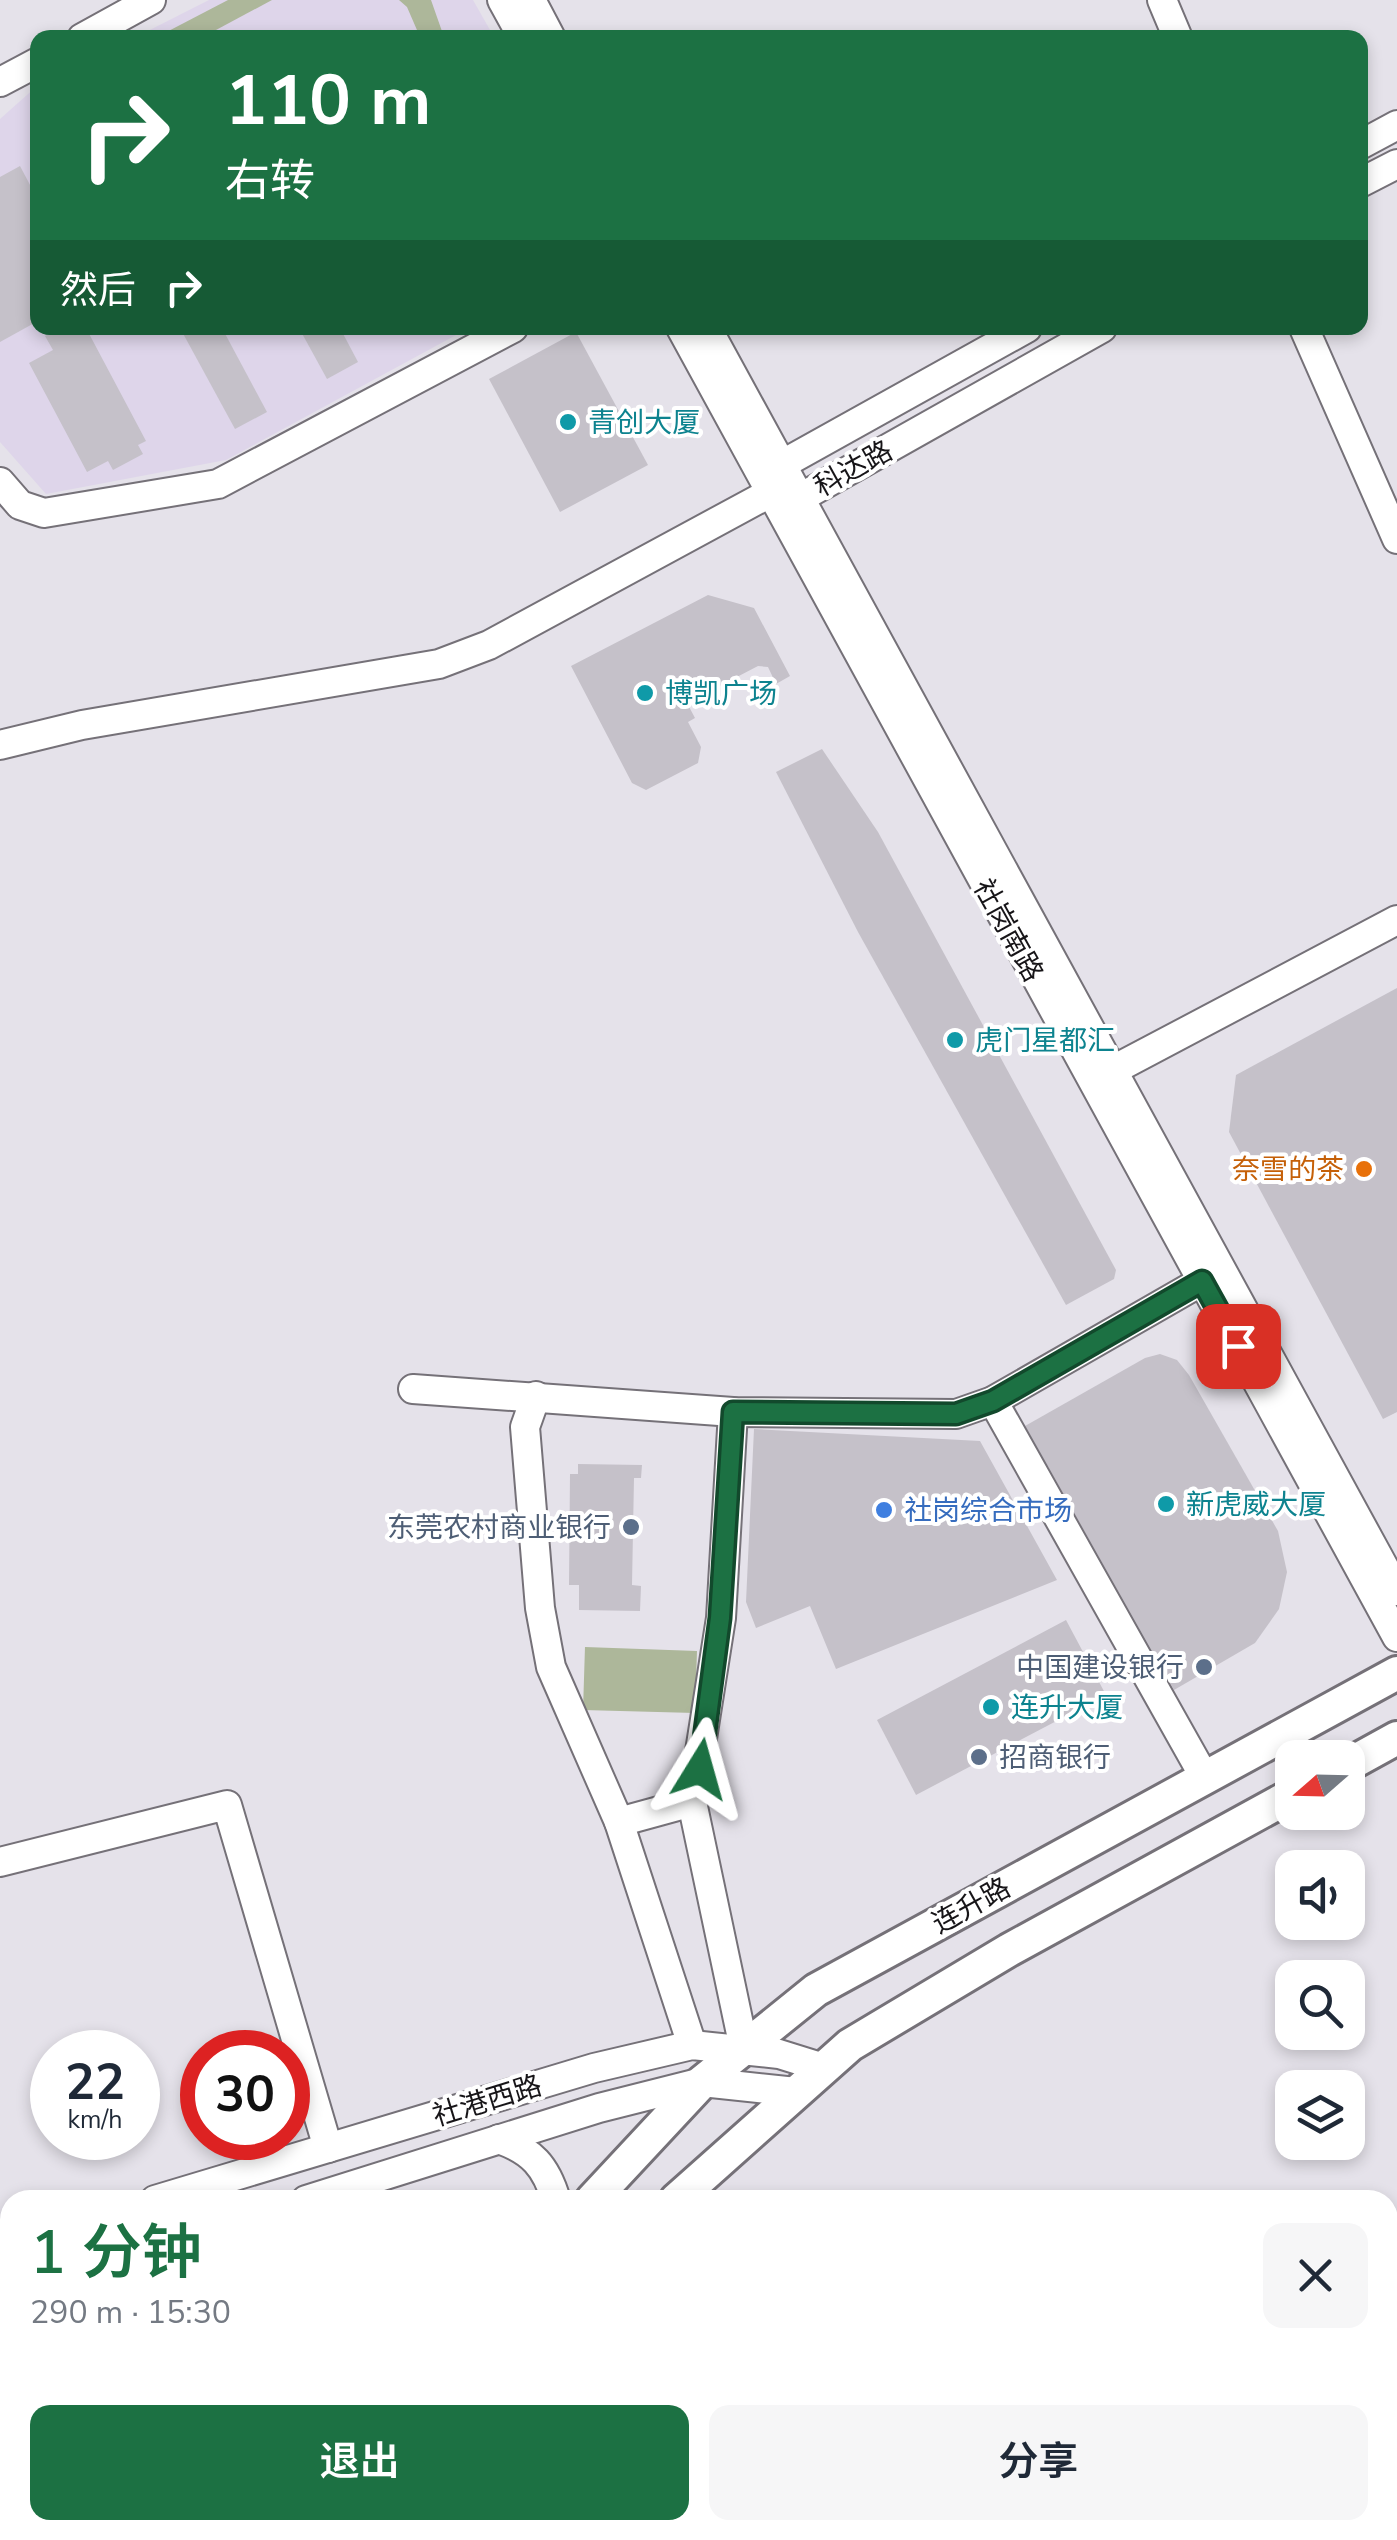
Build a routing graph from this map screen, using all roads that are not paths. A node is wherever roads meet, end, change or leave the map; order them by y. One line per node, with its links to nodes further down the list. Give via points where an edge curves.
1 (151, 0): 5 (street)
2 (502, 0): 6 (street)
3 (531, 0): 7 (street)
4 (1162, 0): 8 (street)
5 (97, 30)
6 (519, 30)
7 (547, 30)
8 (1175, 30)
9 (30, 66): 10 (street)
10 (0, 82)
11 (1397, 125): 12 (street)
12 (1368, 141)
13 (1397, 164): 14 (street)
14 (1368, 180)
15 (501, 335): 22 (street, via 218,484 44,513 20,505)
16 (685, 335): 23 (street, 社岗南路)
17 (712, 335): 21 (street, 社岗南路)
18 (1015, 335): 21 (street, 科达路)
19 (1090, 335): 24 (street, 科达路)
20 (1307, 335): 25 (street)
21 (782, 464): 23 (street, 科达路); 24 (street, 社岗南路)
22 (0, 482)
23 (768, 494): 24 (street, 科达路); 26 (street, via 489,645 439,664); 28 (street, 社岗南路)
24 (800, 498): 28 (street, 社岗南路)
25 (1397, 539)
26 (0, 745)
27 (1397, 920): 28 (street)
28 (1103, 1076): 29 (street, 社岗南路); 34 (street, 社岗南路)
29 (1202, 1281): 32 (street); 35 (street, 社岗南路)
30 (413, 1389): 31 (street)
31 (536, 1396): 33 (street); 42 (street, via 525,1428 551,1667)
32 (993, 1401): 33 (street, via 956,1414); 39 (street)
33 (733, 1412): 40 (street, via 720,1618)
34 (1397, 1591)
35 (1397, 1637)
36 (1397, 1673): 39 (main road, 连升路)
37 (1397, 1738): 38 (main road)
38 (1365, 1756)
39 (1205, 1778): 45 (main road, 连升路, via 816,1990)
40 (692, 1802): 42 (street); 45 (street)
41 (1275, 1804): 46 (main road, 连升路, via 1009,1950 850,2045)
42 (619, 1822): 44 (street)
43 (0, 1862): 50 (street, via 227,1805)
44 (692, 2044): 45 (street, 社港西路); 50 (street, 社港西路)
45 (744, 2048): 46 (street, 社港西路); 47 (main road, 连升路)
46 (824, 2068): 48 (main road, 连升路)
47 (702, 2082): 48 (street, 社港西路); 49 (street, 社港西路); 54 (main road, 连升路)
48 (796, 2092): 55 (main road, 连升路)
49 (499, 2139): 52 (street, 社港西路); 53 (street, via 528,2150)
50 (328, 2148): 51 (street, 社港西路)
51 (188, 2190)
52 (338, 2190)
53 (553, 2190)
54 (601, 2190)
55 (687, 2190)

